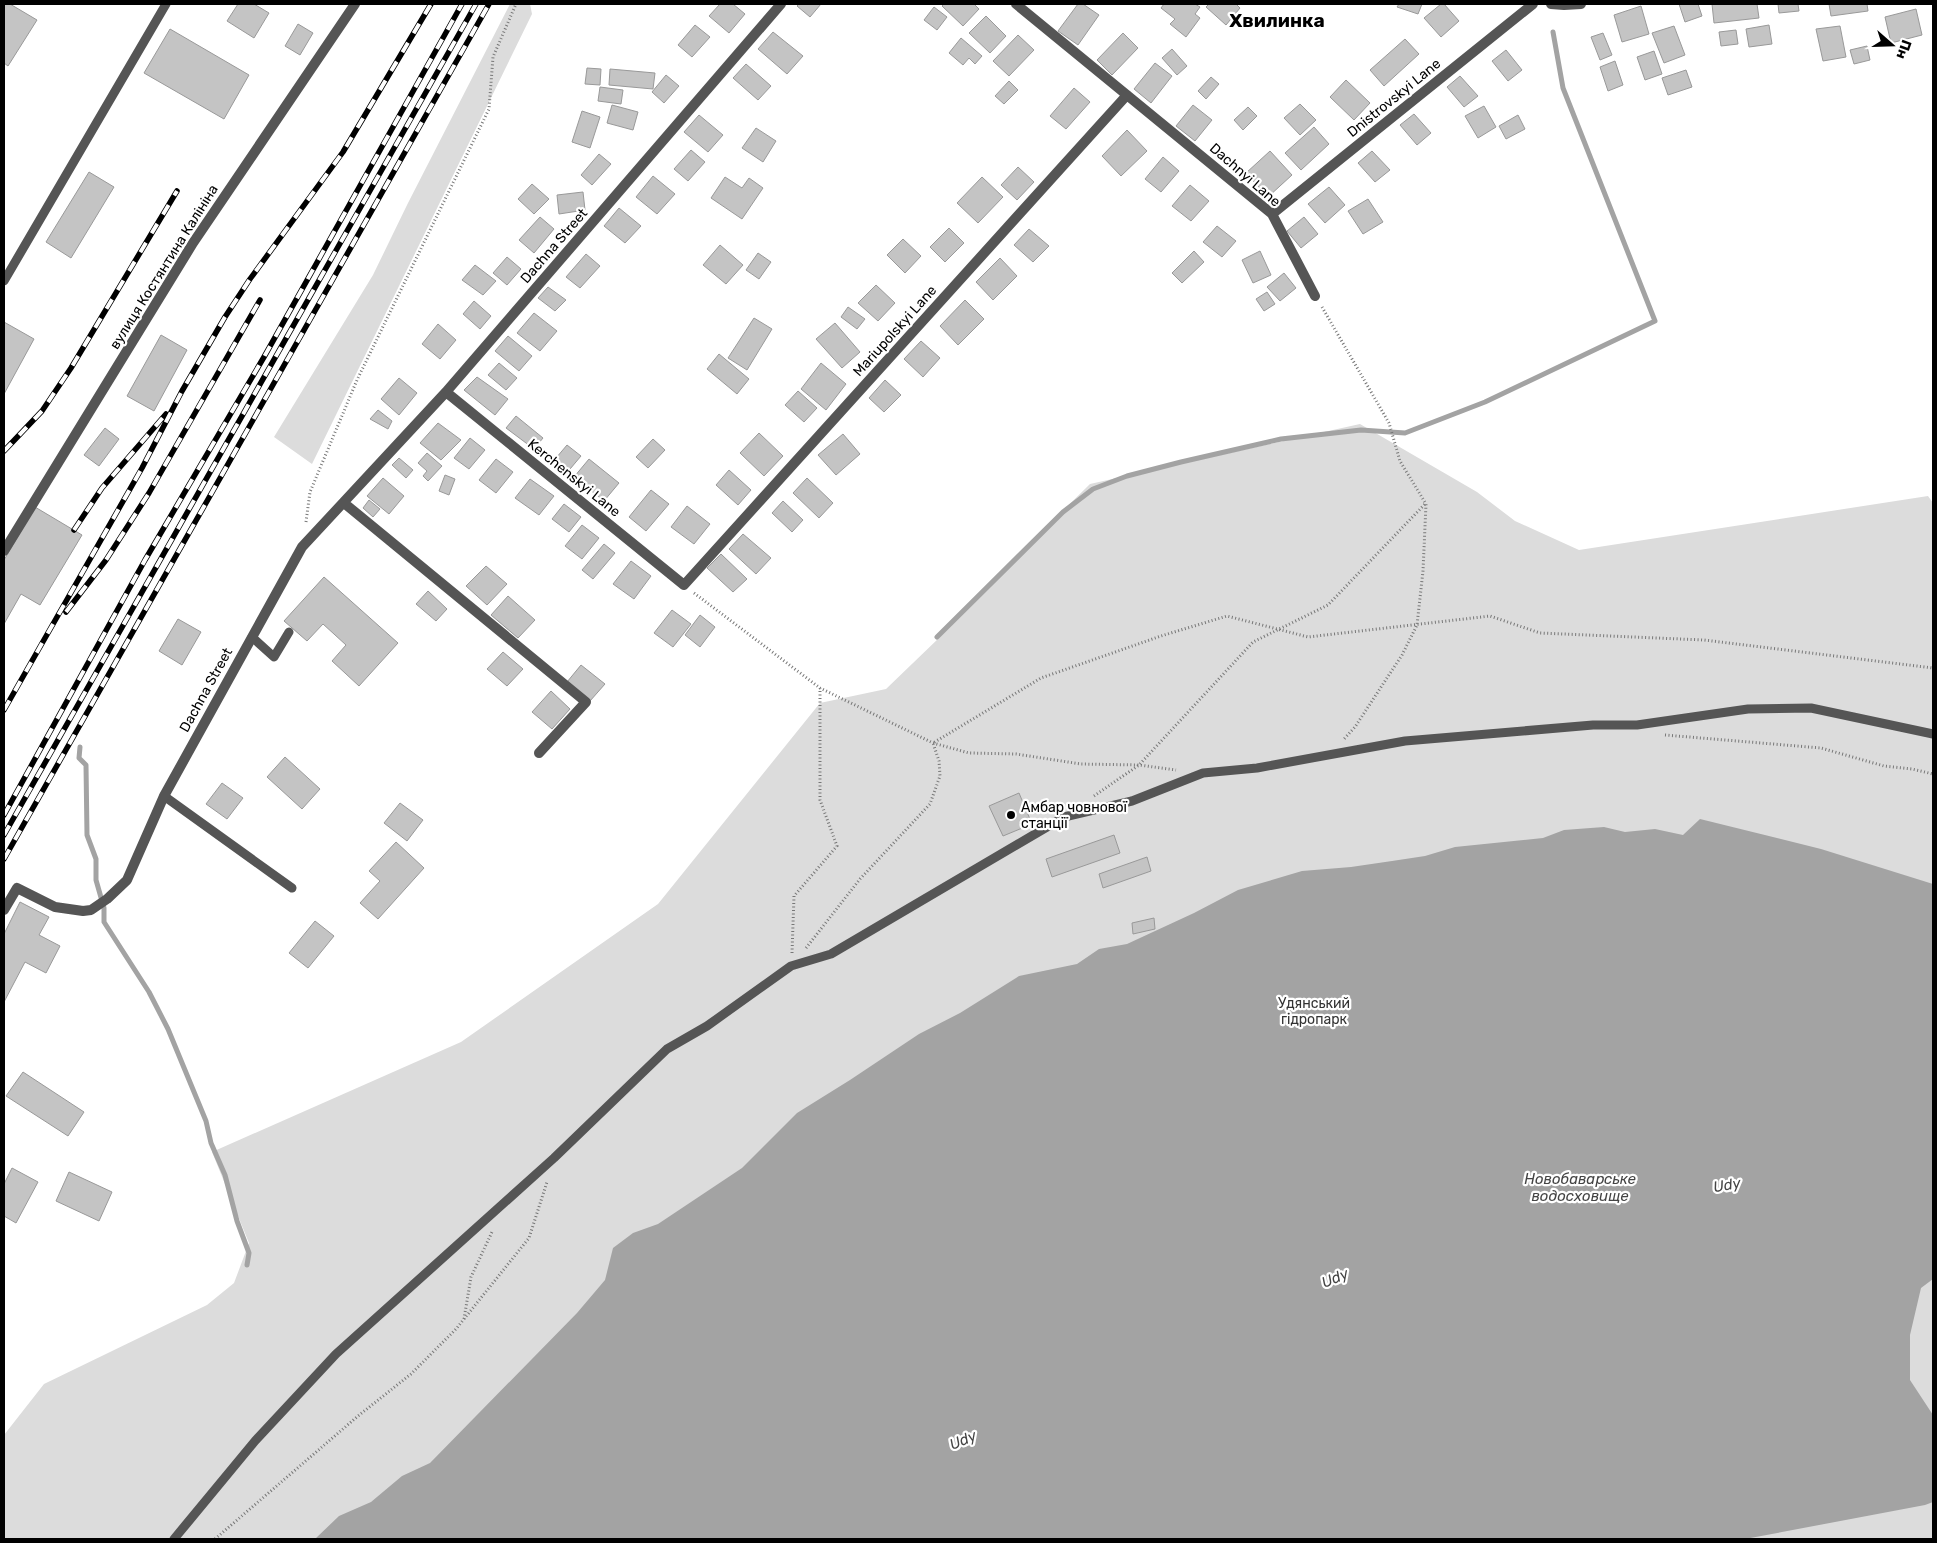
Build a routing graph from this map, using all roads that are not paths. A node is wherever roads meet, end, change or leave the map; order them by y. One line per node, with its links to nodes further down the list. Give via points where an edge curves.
1 (166, 4): 10 (lane)
2 (355, 4): 14 (street, вулиця Костянтина Калініна, via 193,243)
3 (781, 4): 12 (street, Dachna Street)
4 (1016, 4): 8 (street, Dachnyi Lane)
5 (1533, 4): 9 (street, Dnistrovskyi Lane)
6 (1551, 4): 7 (street)
7 (1581, 4)
8 (1127, 94): 9 (street, Dachnyi Lane); 15 (street, Mariupolskyi Lane)
9 (1272, 214): 11 (street, Dachnyi Lane)
10 (4, 280)
11 (1315, 296)
12 (446, 392): 13 (street, Dachna Street); 15 (street, Kerchenskyi Lane)
13 (344, 502): 17 (street, Dachna Street, via 302,547); 19 (street, via 586,702)
14 (4, 551)
15 (684, 585)
16 (289, 632): 17 (lane, via 274,657)
17 (252, 636): 20 (street, Dachna Street)
18 (1933, 734): 23 (lane, via 1811,708 1748,709 1637,726 1593,725 1405,742 1257,768 1203,773 1132,801 1064,817 831,954 791,966 707,1026 667,1049 554,1158 336,1354 255,1441)
19 (539, 753)
20 (164, 796): 21 (lane); 22 (street, Dachna Street, via 127,880 107,899 91,910 83,911 55,907 17,888)
21 (292, 888)
22 (4, 910)
23 (174, 1539)

